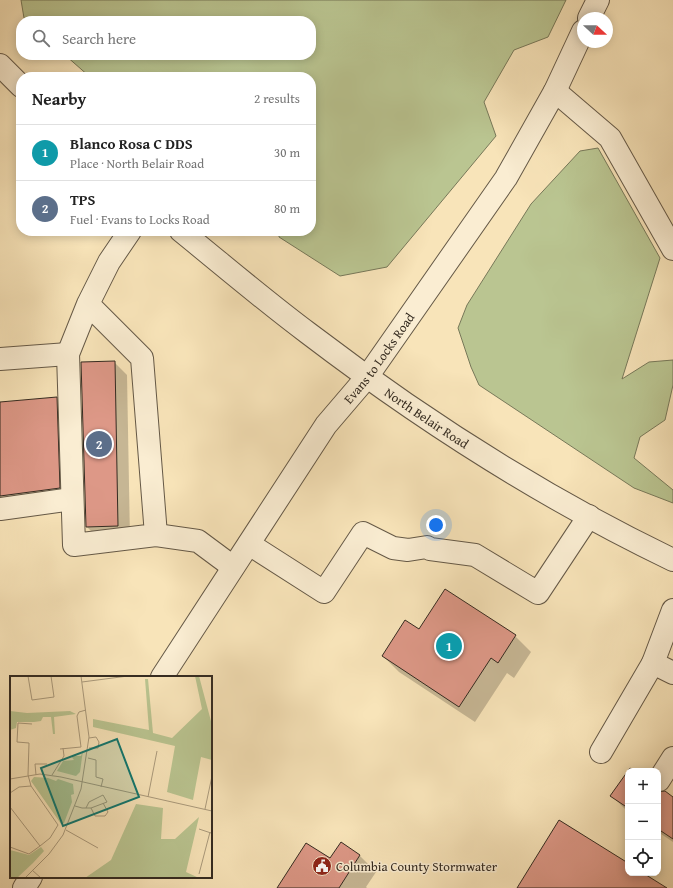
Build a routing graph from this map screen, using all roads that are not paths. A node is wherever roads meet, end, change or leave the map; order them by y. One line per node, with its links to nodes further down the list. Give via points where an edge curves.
1 (598, 0): 2 (street)
2 (592, 12)
3 (577, 44): 6 (street, Evans to Locks Road)
4 (0, 65): 5 (street)
5 (16, 81)
6 (555, 91): 9 (street, via 610,138); 13 (street, Evans to Locks Road, via 506,178)
7 (127, 236): 10 (street, via 109,262)
8 (187, 236): 13 (street, North Belair Road, via 307,333)
9 (673, 249)
10 (88, 304): 11 (street); 17 (street, via 142,358)
11 (68, 354): 12 (street); 14 (street)
12 (0, 359)
13 (367, 376): 16 (street, North Belair Road, via 502,466); 18 (street, Evans to Locks Road, via 326,425)
14 (72, 499): 15 (street); 17 (street, via 74,545)
15 (0, 509)
16 (589, 516): 18 (street, via 538,593 475,555 427,547 408,550 393,548 363,533 324,592); 19 (street, North Belair Road)
17 (156, 535): 20 (street, via 198,541)
18 (249, 544): 20 (street, Evans to Locks Road)
19 (673, 560)
20 (233, 567): 24 (street, Evans to Locks Road)
21 (673, 610): 22 (street)
22 (653, 663): 23 (street); 25 (street)
23 (673, 673)
24 (163, 676)
25 (601, 752)
26 (673, 758): 27 (street)
27 (661, 777)
28 (30, 878): 29 (street)
29 (24, 888)

